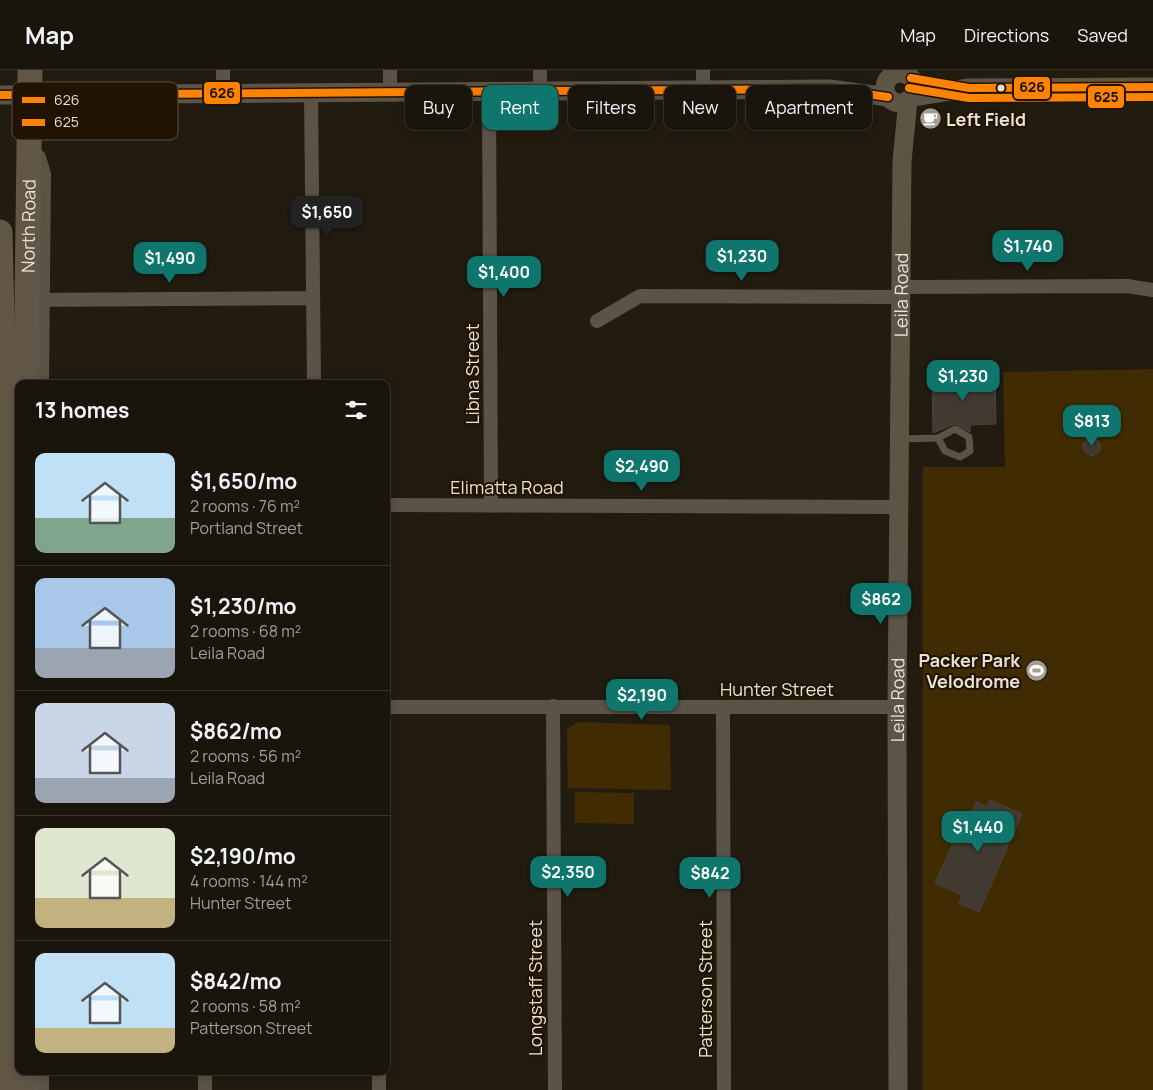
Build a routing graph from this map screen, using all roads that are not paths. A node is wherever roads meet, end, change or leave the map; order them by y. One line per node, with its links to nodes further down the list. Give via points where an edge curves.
1 (223, 70): 15 (street)
2 (390, 70): 12 (street)
3 (540, 70): 5 (street)
4 (703, 70): 6 (street)
5 (540, 85)
6 (703, 85)
7 (900, 85): 8 (street, via 969,88); 10 (street, via 830,90); 21 (street, Leila Road)
8 (1153, 86)
9 (664, 90): 11 (street)
10 (736, 90)
11 (558, 91)
12 (390, 92): 13 (street); 16 (street)
13 (482, 92)
14 (178, 93): 15 (street)
15 (223, 93): 16 (street)
16 (311, 93): 22 (street)
17 (489, 130): 32 (street, Libna Street)
18 (30, 140): 23 (highway, North Road)
19 (0, 232): 30 (highway, North Road)
20 (1153, 290): 21 (street, via 1127,286)
21 (901, 292): 24 (street, via 640,296); 29 (street, Leila Road)
22 (313, 298): 23 (street); 27 (street)
23 (35, 300): 25 (highway, North Road); 26 (street)
24 (596, 321)
25 (26, 380)
26 (42, 380)
27 (314, 380)
28 (938, 438): 28 (lane, via 945,452 960,457 970,451 969,436 955,429); 29 (lane)
29 (900, 439): 33 (street, Leila Road)
30 (12, 506): 38 (highway, North Road)
31 (390, 506): 32 (street, Elimatta Road)
32 (491, 506): 33 (street, Elimatta Road)
33 (898, 507): 36 (street, Leila Road)
34 (553, 706): 35 (street, Hunter Street); 37 (street, Hunter Street); 48 (street, Longstaff Street)
35 (390, 707)
36 (897, 707): 37 (street, Hunter Street); 50 (street, Leila Road)
37 (723, 708): 49 (street, Patterson Street)
38 (8, 856): 43 (highway, North Road)
39 (26, 1075): 44 (highway)
40 (42, 1075): 45 (street)
41 (205, 1075): 46 (street)
42 (378, 1075): 47 (street)
43 (5, 1090)
44 (26, 1090)
45 (42, 1090)
46 (205, 1090)
47 (378, 1090)
48 (555, 1090)
49 (724, 1090)
50 (898, 1090)

